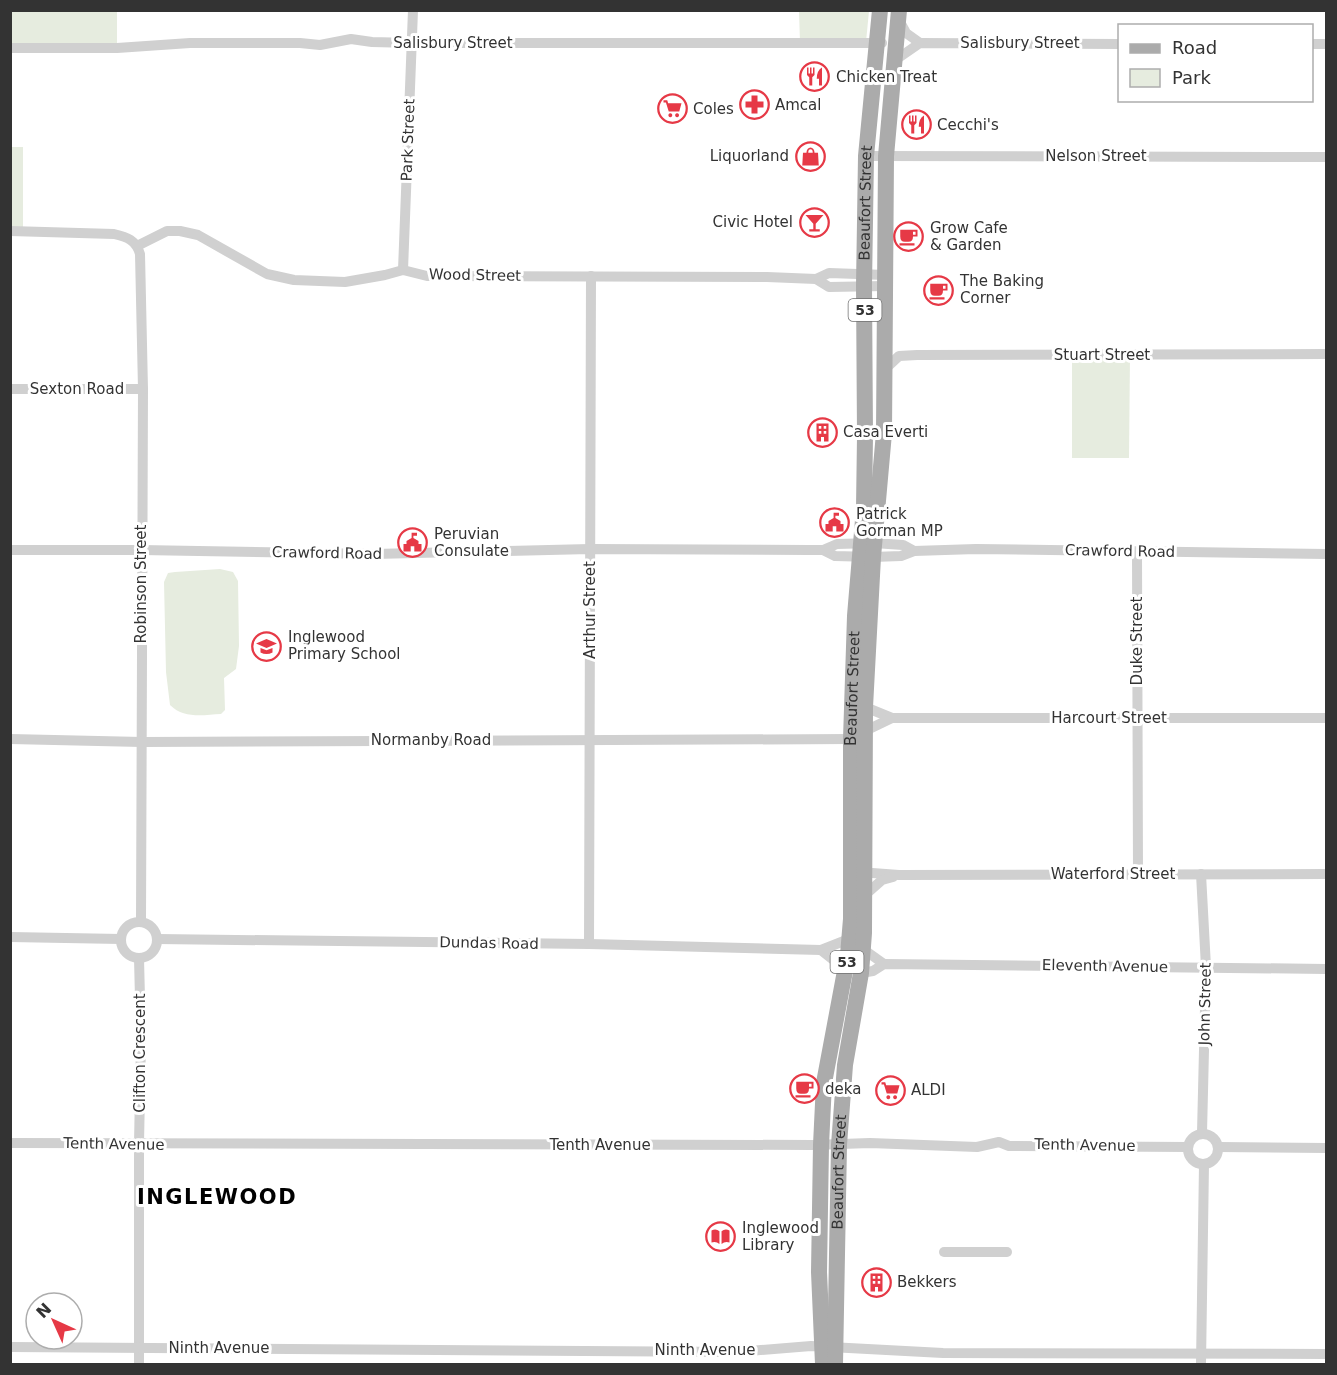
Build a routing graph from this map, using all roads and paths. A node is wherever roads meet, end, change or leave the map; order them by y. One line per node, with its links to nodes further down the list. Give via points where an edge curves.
1 (413, 10): 5 (street, Park Street)
2 (880, 10): 6 (main road, Beaufort Street / 53)
3 (899, 15): 4 (main road, Beaufort Street / 53); 7 (street, via 906,33)
4 (896, 42): 6 (street, Salisbury Street); 10 (main road, Beaufort Street / 53)
5 (412, 43): 6 (street, Salisbury Street); 9 (street, Salisbury Street, via 351,39 320,45 210,42 117,48); 16 (street, Park Street)
6 (877, 43): 11 (main road, Beaufort Street / 53)
7 (920, 43): 8 (street, Salisbury Street); 10 (street)
8 (1118, 44)
9 (10, 48)
10 (894, 61): 12 (main road, Beaufort Street / 53)
11 (866, 156): 12 (street, Nelson Street); 18 (main road, Beaufort Street / 53)
12 (886, 156): 13 (street, Nelson Street); 19 (main road, Beaufort Street / 53)
13 (1326, 157)
14 (10, 231): 15 (street, via 114,234 129,238)
15 (137, 246): 16 (street, Wood Street, via 167,231 190,232 267,273 294,280 345,282); 23 (street, Robinson Street)
16 (403, 270): 17 (street, Wood Street, via 427,276)
17 (591, 276): 18 (street, Wood Street, via 816,279 829,286); 24 (street, Arthur Street)
18 (865, 280): 19 (street, Wood Street); 27 (main road, Beaufort Street / 53)
19 (885, 280): 21 (main road, Beaufort Street / 53)
20 (1326, 354): 21 (street, Stuart Street, via 899,356)
21 (884, 371): 27 (main road, Beaufort Street / 53, via 884,433)
22 (10, 388): 23 (street, Sexton Road)
23 (143, 389): 26 (street, Robinson Street)
24 (590, 549): 26 (street, Crawford Road, via 374,554); 27 (street, Crawford Road, via 823,550 835,556); 36 (street, Arthur Street)
25 (10, 550): 26 (street, Crawford Road)
26 (141, 550): 37 (street, Robinson Street)
27 (867, 550): 28 (street, Crawford Road, via 901,556 914,551 976,549); 30 (main road, Beaufort Street / 53); 34 (main road, Beaufort Street / 53, via 855,616)
28 (1137, 552): 29 (street, Crawford Road); 32 (street, Duke Street)
29 (1326, 554)
30 (866, 707): 31 (street, Harcourt Street); 34 (main road, Beaufort Street / 53)
31 (892, 718): 32 (street, Harcourt Street); 34 (street, Harcourt Street)
32 (1138, 718): 33 (street, Harcourt Street); 39 (street, Duke Street)
33 (1326, 718)
34 (858, 735): 36 (street, Normanby Road); 38 (main road, Beaufort Street / 53)
35 (10, 739): 37 (street, Normanby Road)
36 (590, 740): 37 (street, Normanby Road); 48 (street, Arthur Street)
37 (142, 742): 44 (street, Robinson Street)
38 (859, 872): 42 (street, Waterford Street); 43 (main road, Beaufort Street / 53); 49 (main road, Beaufort Street / 53)
39 (1138, 874): 40 (street, Waterford Street); 42 (street, Waterford Street)
40 (1201, 874): 41 (street, Waterford Street); 53 (street, John Street)
41 (1326, 874)
42 (899, 875): 43 (street, Waterford Street, via 882,880)
43 (865, 895): 49 (main road, Beaufort Street / 53)
44 (141, 922): 46 (street, via 127,926); 47 (street, via 152,928)
45 (10, 937): 46 (street)
46 (121, 939): 51 (street, via 126,952)
47 (157, 939): 48 (street, Dundas Road); 51 (street, via 154,950)
48 (589, 944): 50 (street, Dundas Road)
49 (856, 944): 50 (street, Dundas Road); 52 (street); 55 (main road, Beaufort Street / 53)
50 (821, 950): 55 (street)
51 (139, 958): 58 (street, Clifton Crescent)
52 (884, 964): 53 (street, Eleventh Avenue); 55 (street, Eleventh Avenue, via 873,971)
53 (1206, 967): 54 (street, Eleventh Avenue); 56 (street, John Street)
54 (1326, 969)
55 (853, 971): 59 (main road, Beaufort Street / 53, via 824,1083); 60 (main road, Beaufort Street / 53)
56 (1202, 1133): 61 (street, via 1194,1136); 62 (street, via 1213,1137)
57 (10, 1143): 58 (street, Tenth Avenue)
58 (139, 1144): 59 (street, Tenth Avenue); 68 (street, Clifton Crescent)
59 (821, 1145): 60 (street, Tenth Avenue); 69 (main road, Beaufort Street / 53, via 819,1272)
60 (839, 1145): 61 (street, Tenth Avenue, via 977,1147 999,1142 1009,1146); 69 (main road, Beaufort Street / 53)
61 (1188, 1147): 64 (street, via 1191,1158)
62 (1219, 1147): 63 (street); 64 (street, via 1215,1159)
63 (1326, 1148)
64 (1204, 1164): 71 (street)
65 (944, 1252): 66 (street)
66 (1007, 1252)
67 (10, 1347): 68 (street, Ninth Avenue)
68 (139, 1347): 69 (street, Ninth Avenue); 72 (street, Clifton Crescent)
69 (831, 1353): 71 (street, Ninth Avenue); 73 (main road, Beaufort Street / 53)
70 (1326, 1354): 71 (street, Ninth Avenue)
71 (1201, 1359)
72 (139, 1365)
73 (823, 1365)

